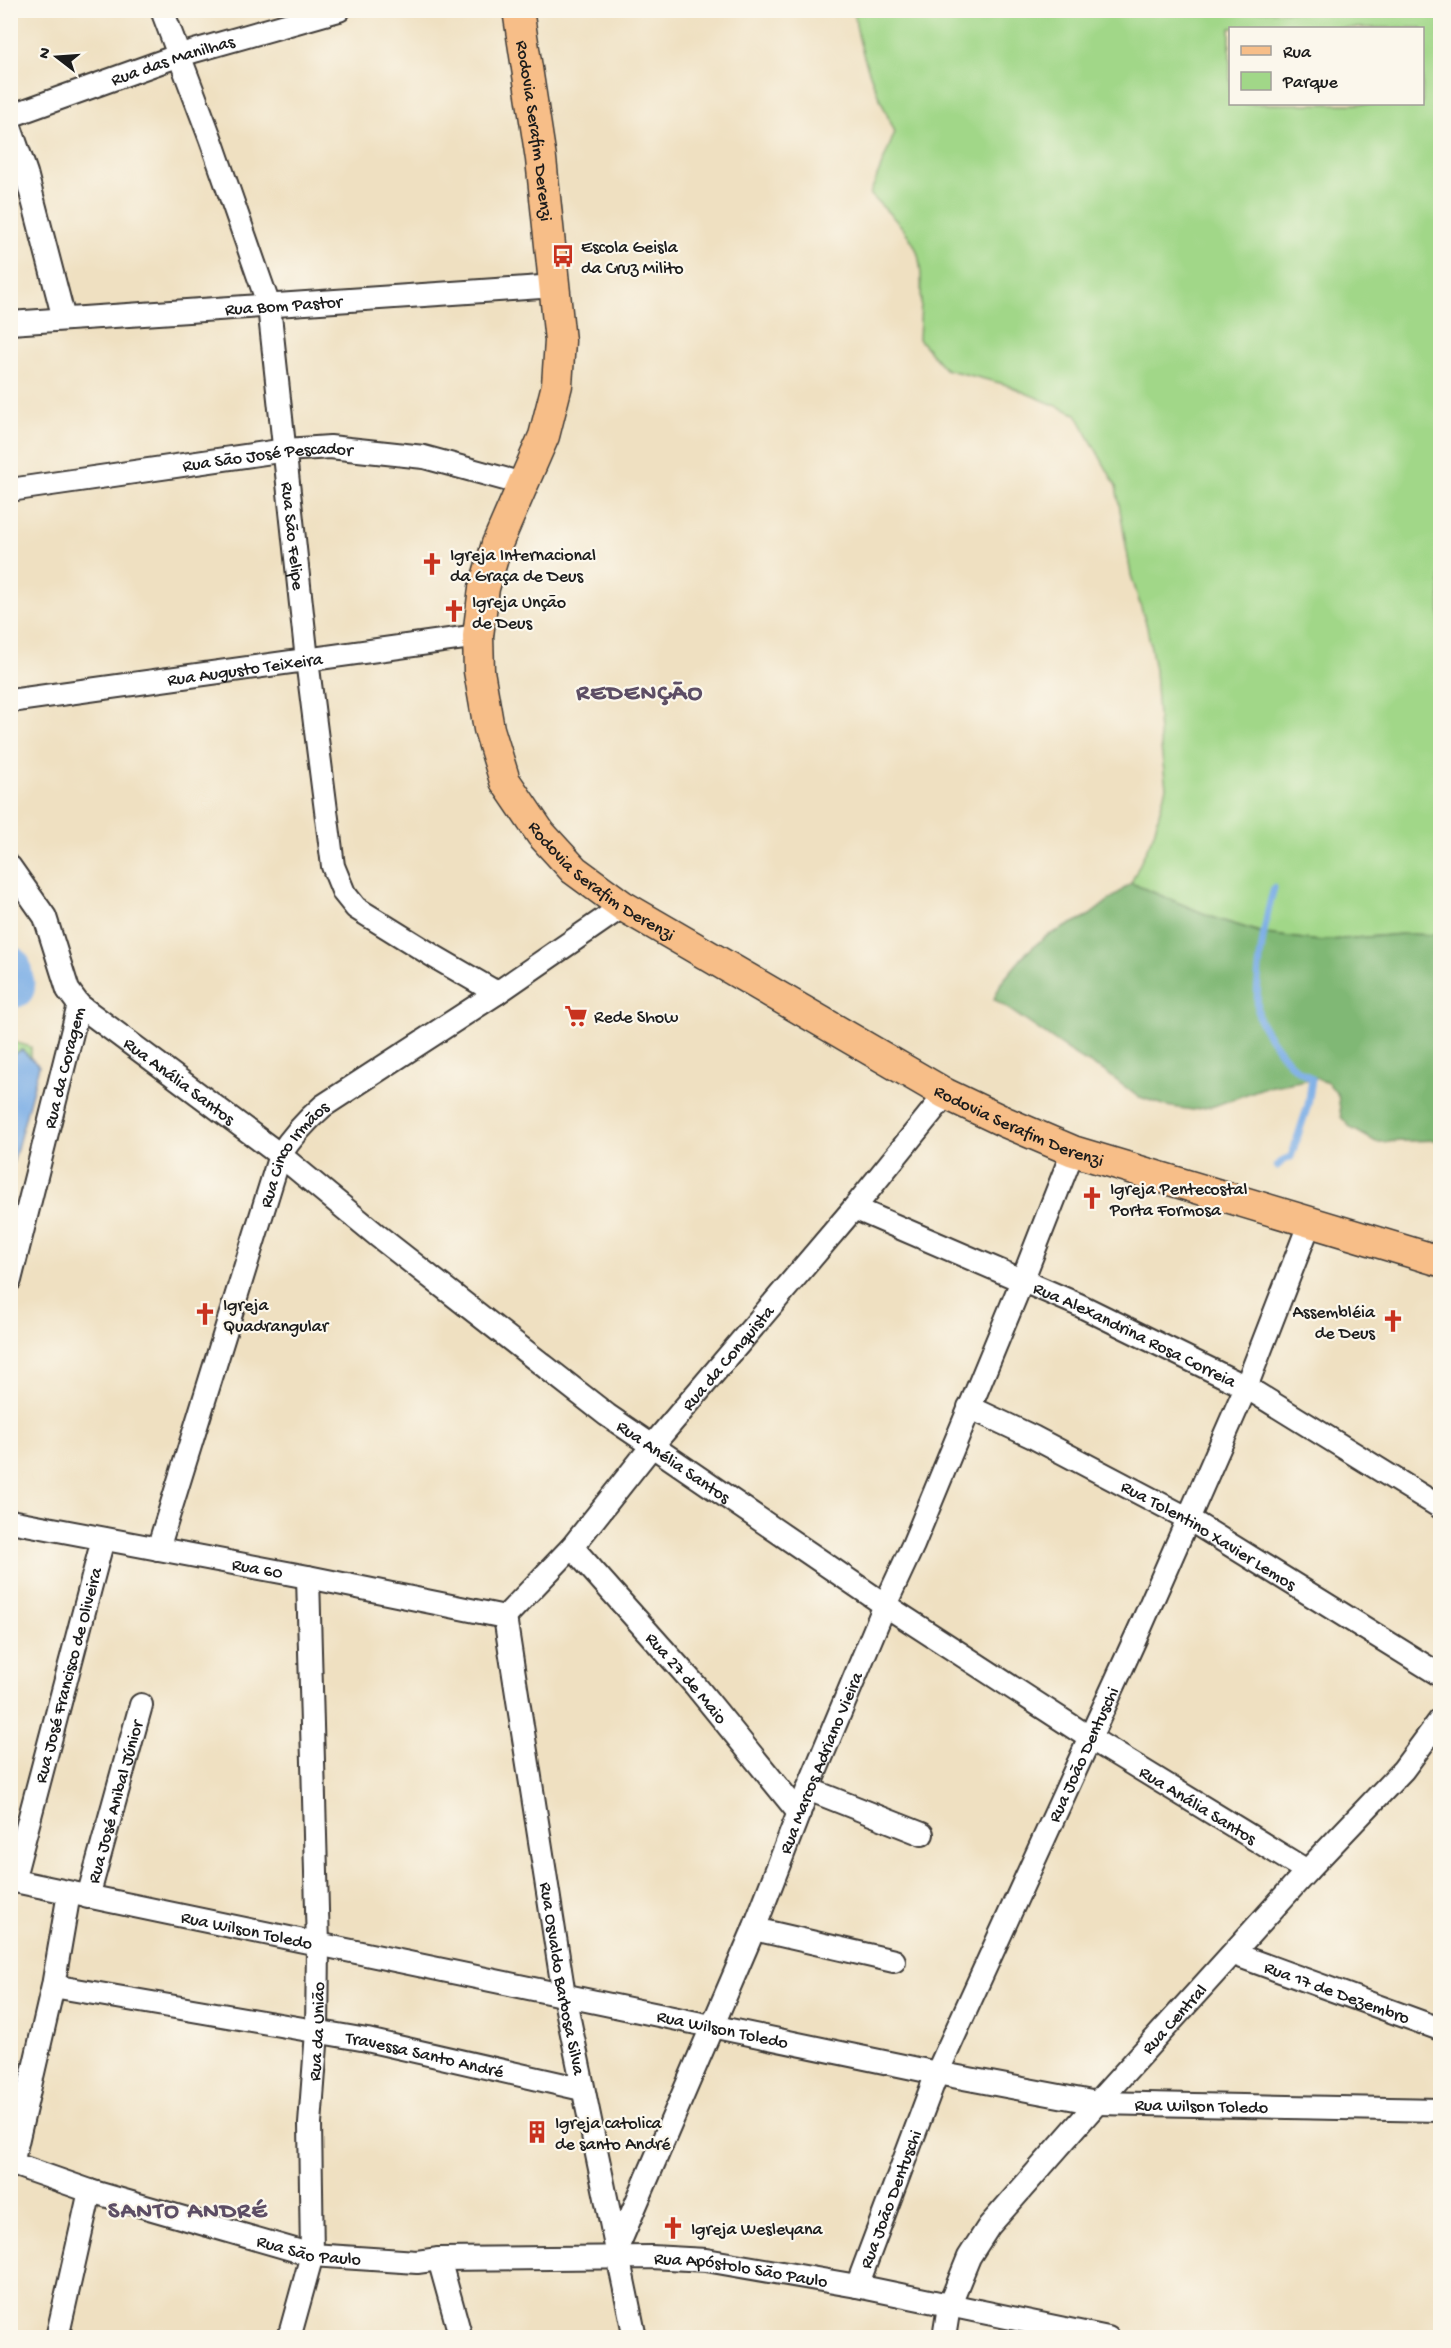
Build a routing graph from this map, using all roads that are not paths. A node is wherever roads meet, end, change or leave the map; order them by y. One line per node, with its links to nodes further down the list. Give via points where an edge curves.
1 (162, 10): 4 (street, Rua São Felipe)
2 (339, 10): 4 (street, Rua das Manilhas)
3 (518, 10): 7 (main road, Rodovia Serafim Derenzi)
4 (180, 55): 5 (street, Rua das Manilhas); 8 (street, Rua São Felipe)
5 (10, 117)
6 (10, 128): 9 (street, via 26,173)
7 (556, 286): 8 (street, Rua Bom Pastor); 12 (main road, Rodovia Serafim Derenzi, via 560,341 557,385 544,436)
8 (268, 306): 9 (street, Rua Bom Pastor); 11 (street, Rua São Felipe)
9 (64, 319): 10 (street, Rua Bom Pastor)
10 (10, 323)
11 (286, 450): 12 (street, Rua São José Pescador, via 330,447 424,457); 13 (street, Rua São José Pescador); 15 (street, Rua São Felipe)
12 (523, 484): 14 (main road, Rodovia Serafim Derenzi, via 497,544 484,588)
13 (10, 490)
14 (478, 636): 15 (street, Rua Augusto Teixeira); 18 (main road, Rodovia Serafim Derenzi, via 479,671 489,729 505,781 540,834 574,870)
15 (307, 660): 16 (street, Rua Augusto Teixeira); 19 (street, Rua São Felipe, via 333,866 345,893 356,908 375,921)
16 (10, 701)
17 (10, 867): 20 (street, Rua da Coragem, via 45,917 68,990)
18 (623, 906): 19 (street, Rua Cinco Irmãos); 21 (main road, Rodovia Serafim Derenzi)
19 (497, 993): 23 (street, Rua Cinco Irmãos, via 323,1106 303,1124)
20 (79, 1005): 23 (street, Rua Anália Santos); 27 (street, Rua da Coragem)
21 (946, 1095): 22 (main road, Rodovia Serafim Derenzi); 24 (street, Rua da Conquista)
22 (1073, 1151): 25 (main road, Rodovia Serafim Derenzi); 28 (street, Rua Marcos Adriano Vieira)
23 (280, 1155): 31 (street, Rua Anélia Santos, via 414,1265); 37 (street, Rua Cinco Irmãos)
24 (854, 1208): 28 (street); 31 (street, Rua da Conquista)
25 (1310, 1222): 26 (main road, Rodovia Serafim Derenzi); 29 (street, Rua João Dentuschi)
26 (1440, 1261)
27 (10, 1280)
28 (1022, 1281): 29 (street, Rua Alexandrina Rosa Correia); 30 (street, Rua Marcos Adriano Vieira)
29 (1246, 1387): 32 (street, Rua Alexandrina Rosa Correia); 33 (street, Rua João Dentuschi)
30 (969, 1407): 33 (street, Rua Tolentino Xavier Lemos); 39 (street, Rua Marcos Adriano Vieira)
31 (652, 1446): 36 (street, Rua da Conquista); 39 (street, Rua Anélia Santos)
32 (1440, 1508)
33 (1187, 1518): 41 (street, Rua Tolentino Xavier Lemos); 44 (street, Rua João Dentuschi)
34 (10, 1521): 35 (street, Rua 60)
35 (103, 1539): 37 (street, Rua 60); 49 (street, Rua José Francisco de Oliveira)
36 (572, 1547): 40 (street, Rua da Conquista); 46 (street, Rua 27 de Maio, via 695,1685)
37 (158, 1549): 38 (street, Rua 60)
38 (308, 1577): 40 (street, Rua 60); 52 (street, Rua da União)
39 (885, 1605): 44 (street, Rua Anélia Santos); 45 (street, Rua Marcos Adriano Vieira)
40 (505, 1617): 56 (street, Rua Osvaldo Barbosa Silva)
41 (1440, 1675)
42 (141, 1705): 50 (street, Rua José Anibal Júnior)
43 (1440, 1720): 48 (street, Rua Central, via 1403,1770)
44 (1090, 1738): 48 (street, Rua Anália Santos); 60 (street, Rua João Dentuschi)
45 (808, 1790): 46 (street, Rua Marcos Adriano Vieira); 47 (street)
46 (799, 1812): 51 (street, Rua Marcos Adriano Vieira)
47 (922, 1834)
48 (1307, 1871): 53 (street, Rua Central)
49 (12, 1881): 50 (street, Rua Wilson Toledo)
50 (79, 1895): 52 (street, Rua Wilson Toledo); 55 (street, Rua José Anibal Júnior)
51 (754, 1929): 54 (street); 57 (street, Rua Marcos Adriano Vieira)
52 (318, 1946): 56 (street, Rua Wilson Toledo); 59 (street, Rua da União)
53 (1234, 1954): 58 (street, Rua 17 de Dezembro); 62 (street, Rua Central)
54 (894, 1961)
55 (53, 1986): 59 (street, Travessa Santo André); 64 (street, Rua José Anibal Júnior)
56 (564, 1995): 57 (street, Rua Wilson Toledo); 61 (street, Rua Osvaldo Barbosa Silva)
57 (712, 2026): 60 (street, Rua Wilson Toledo); 66 (street, Rua Marcos Adriano Vieira)
58 (1440, 2029)
59 (317, 2032): 61 (street, Travessa Santo André, via 435,2054); 67 (street, Rua da União, via 310,2124)
60 (937, 2073): 62 (street, Rua Wilson Toledo); 69 (street, Rua João Dentuschi)
61 (582, 2089): 66 (street, Rua Osvaldo Barbosa Silva)
62 (1097, 2103): 63 (street, Rua Wilson Toledo); 70 (street, Rua Central, via 989,2226 969,2257)
63 (1440, 2110)
64 (11, 2163): 65 (street, Rua São Paulo)
65 (90, 2191): 67 (street, Rua São Paulo); 71 (street)
66 (618, 2252): 68 (street, Rua São Paulo); 69 (street, Rua Apóstolo São Paulo, via 706,2260); 74 (street, Rua Osvaldo Barbosa Silva)
67 (312, 2255): 68 (street, Rua São Paulo, via 417,2262); 72 (street, Rua da União)
68 (439, 2259): 73 (street)
69 (857, 2286): 70 (street, Rua Apóstolo São Paulo)
70 (948, 2306): 75 (street, Rua Central); 76 (street, Rua Apóstolo São Paulo)
71 (57, 2337)
72 (289, 2337)
73 (461, 2337)
74 (635, 2337)
75 (944, 2337)
76 (1108, 2337)

